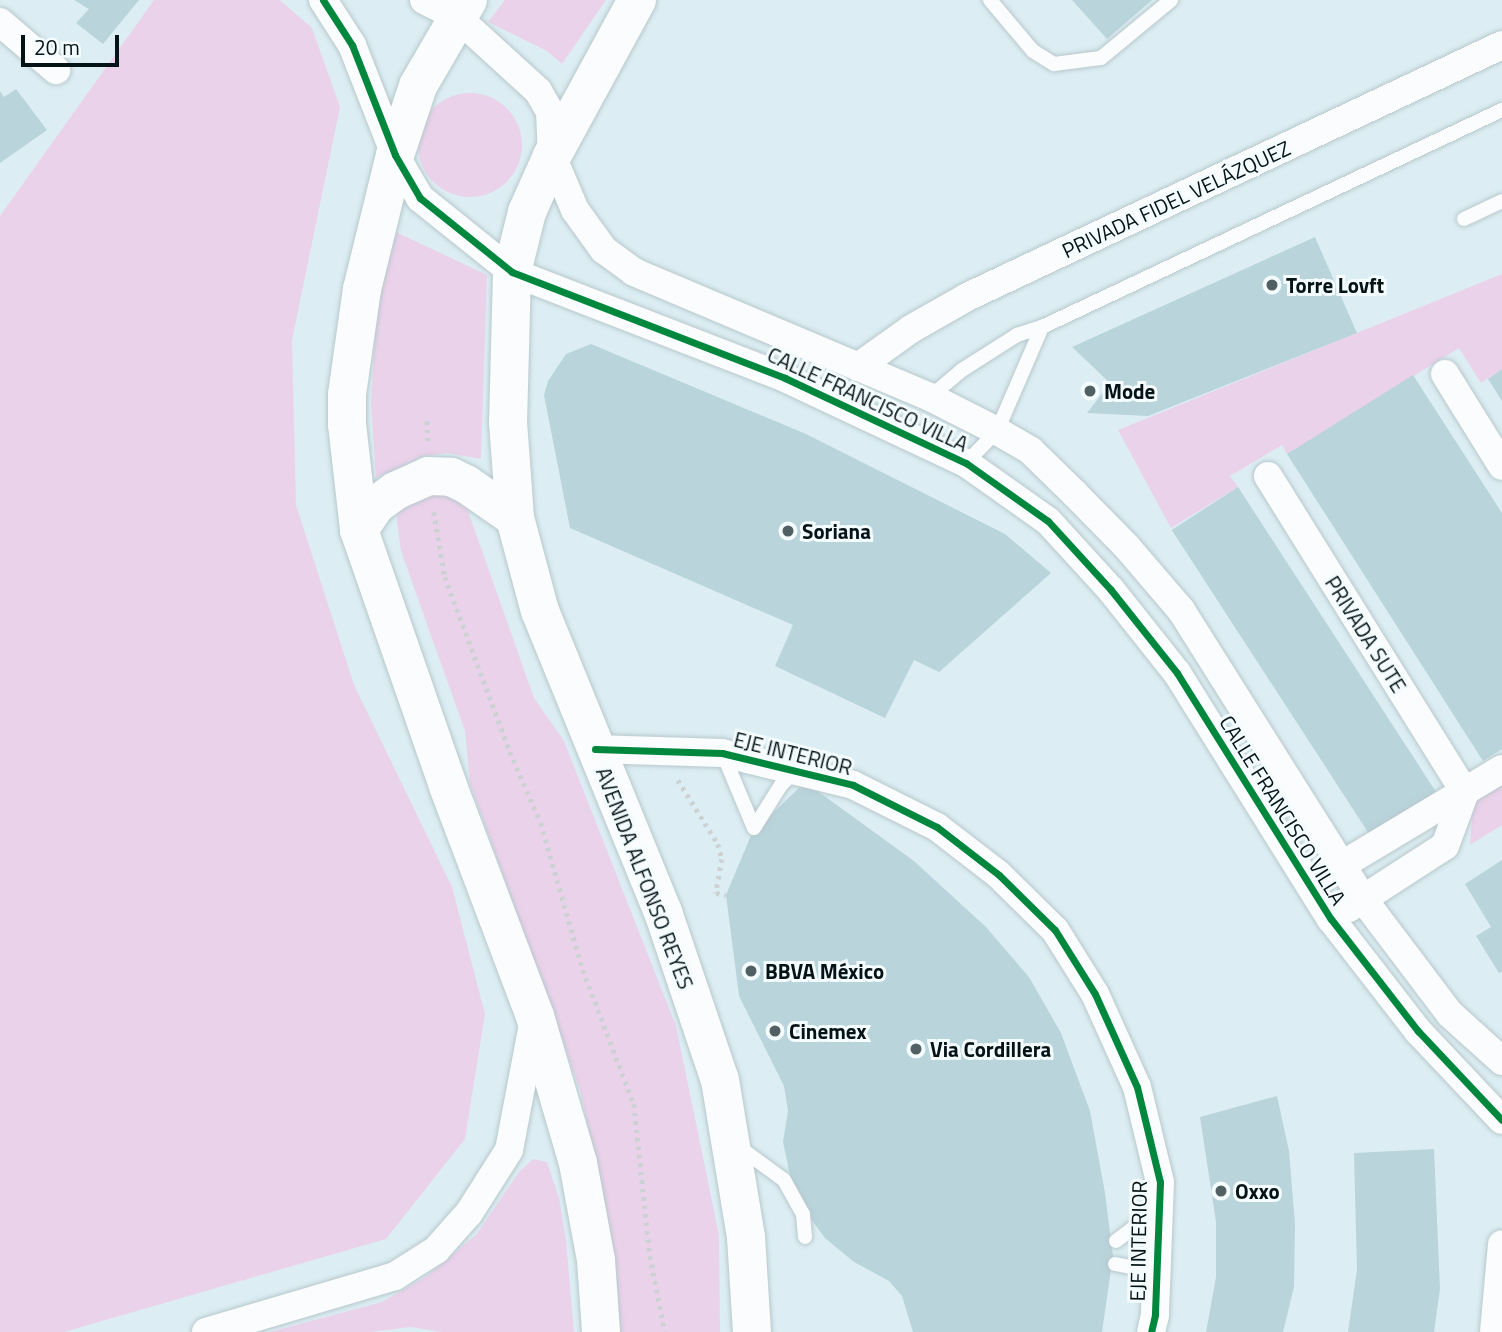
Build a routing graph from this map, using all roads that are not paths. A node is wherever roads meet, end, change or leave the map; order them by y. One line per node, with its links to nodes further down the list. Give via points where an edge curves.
1 (323, 0): 10 (street, CALLE FRANCISCO VILLA, via 352,45)
2 (637, 0): 11 (main road, AVENIDA ALFONSO REYES)
3 (990, 0): 4 (lane, via 1033,51 1054,64 1101,58)
4 (1171, 0)
5 (450, 6): 10 (main road); 11 (street, CALLE FRANCISCO VILLA, via 538,91 551,112)
6 (0, 22): 8 (street)
7 (1502, 45): 16 (street, PRIVADA FIDEL VELÁZQUEZ, via 967,297)
8 (56, 70)
9 (1502, 110): 15 (lane)
10 (395, 155): 14 (street, CALLE FRANCISCO VILLA, via 420,198); 26 (main road, via 362,289 346,395)
11 (552, 156): 14 (main road, AVENIDA ALFONSO REYES, via 527,212); 16 (street, CALLE FRANCISCO VILLA, via 588,232 634,272)
12 (1502, 201): 13 (lane)
13 (1464, 219)
14 (512, 272): 20 (street, CALLE FRANCISCO VILLA, via 785,378); 24 (main road, AVENIDA ALFONSO REYES, via 508,422)
15 (1042, 327): 18 (lane, via 1000,344); 19 (lane)
16 (858, 367): 18 (street, CALLE FRANCISCO VILLA)
17 (1445, 374): 21 (street)
18 (930, 397): 19 (street, CALLE FRANCISCO VILLA)
19 (997, 431): 20 (lane); 23 (street, CALLE FRANCISCO VILLA, via 1031,451)
20 (966, 463): 25 (street, CALLE FRANCISCO VILLA)
21 (1502, 466)
22 (1268, 475): 31 (street, PRIVADA SUTE)
23 (1075, 494): 25 (street); 32 (street, CALLE FRANCISCO VILLA, via 1181,610)
24 (515, 518): 26 (main road, via 466,484 451,477 428,476 376,505); 27 (main road, AVENIDA ALFONSO REYES, via 540,611)
25 (1048, 521): 33 (street, CALLE FRANCISCO VILLA, via 1177,673)
26 (359, 530): 36 (main road, via 443,774)
27 (595, 749): 28 (street, EJE INTERIOR); 39 (main road, AVENIDA ALFONSO REYES, via 663,912 720,1080)
28 (722, 752): 29 (street, EJE INTERIOR); 29 (lane, via 754,828 781,785)
29 (797, 769): 40 (street, EJE INTERIOR, via 853,785 937,827 999,876 1055,930 1095,994 1137,1087 1160,1182)
30 (1502, 769): 31 (street)
31 (1465, 792): 32 (street); 34 (street, via 1445,846)
32 (1341, 866): 33 (street); 34 (street, CALLE FRANCISCO VILLA)
33 (1308, 886): 35 (street, CALLE FRANCISCO VILLA)
34 (1363, 900): 35 (street); 37 (street, CALLE FRANCISCO VILLA, via 1450,1014)
35 (1331, 919): 38 (street, CALLE FRANCISCO VILLA, via 1418,1031)
36 (535, 1016): 46 (street, via 509,1150 469,1213 436,1250 395,1276); 47 (main road, via 578,1163 596,1260)
37 (1502, 1061)
38 (1502, 1120)
39 (729, 1140): 41 (lane, via 784,1180 803,1214); 48 (main road, AVENIDA ALFONSO REYES, via 746,1237)
40 (1159, 1208): 42 (lane); 45 (street, EJE INTERIOR)
41 (805, 1237)
42 (1116, 1241)
43 (1502, 1244): 50 (street)
44 (1115, 1264): 45 (lane, via 1140,1269)
45 (1156, 1282): 49 (street, EJE INTERIOR)
46 (206, 1332)
47 (601, 1332)
48 (752, 1332)
49 (1151, 1332)
50 (1494, 1332)

